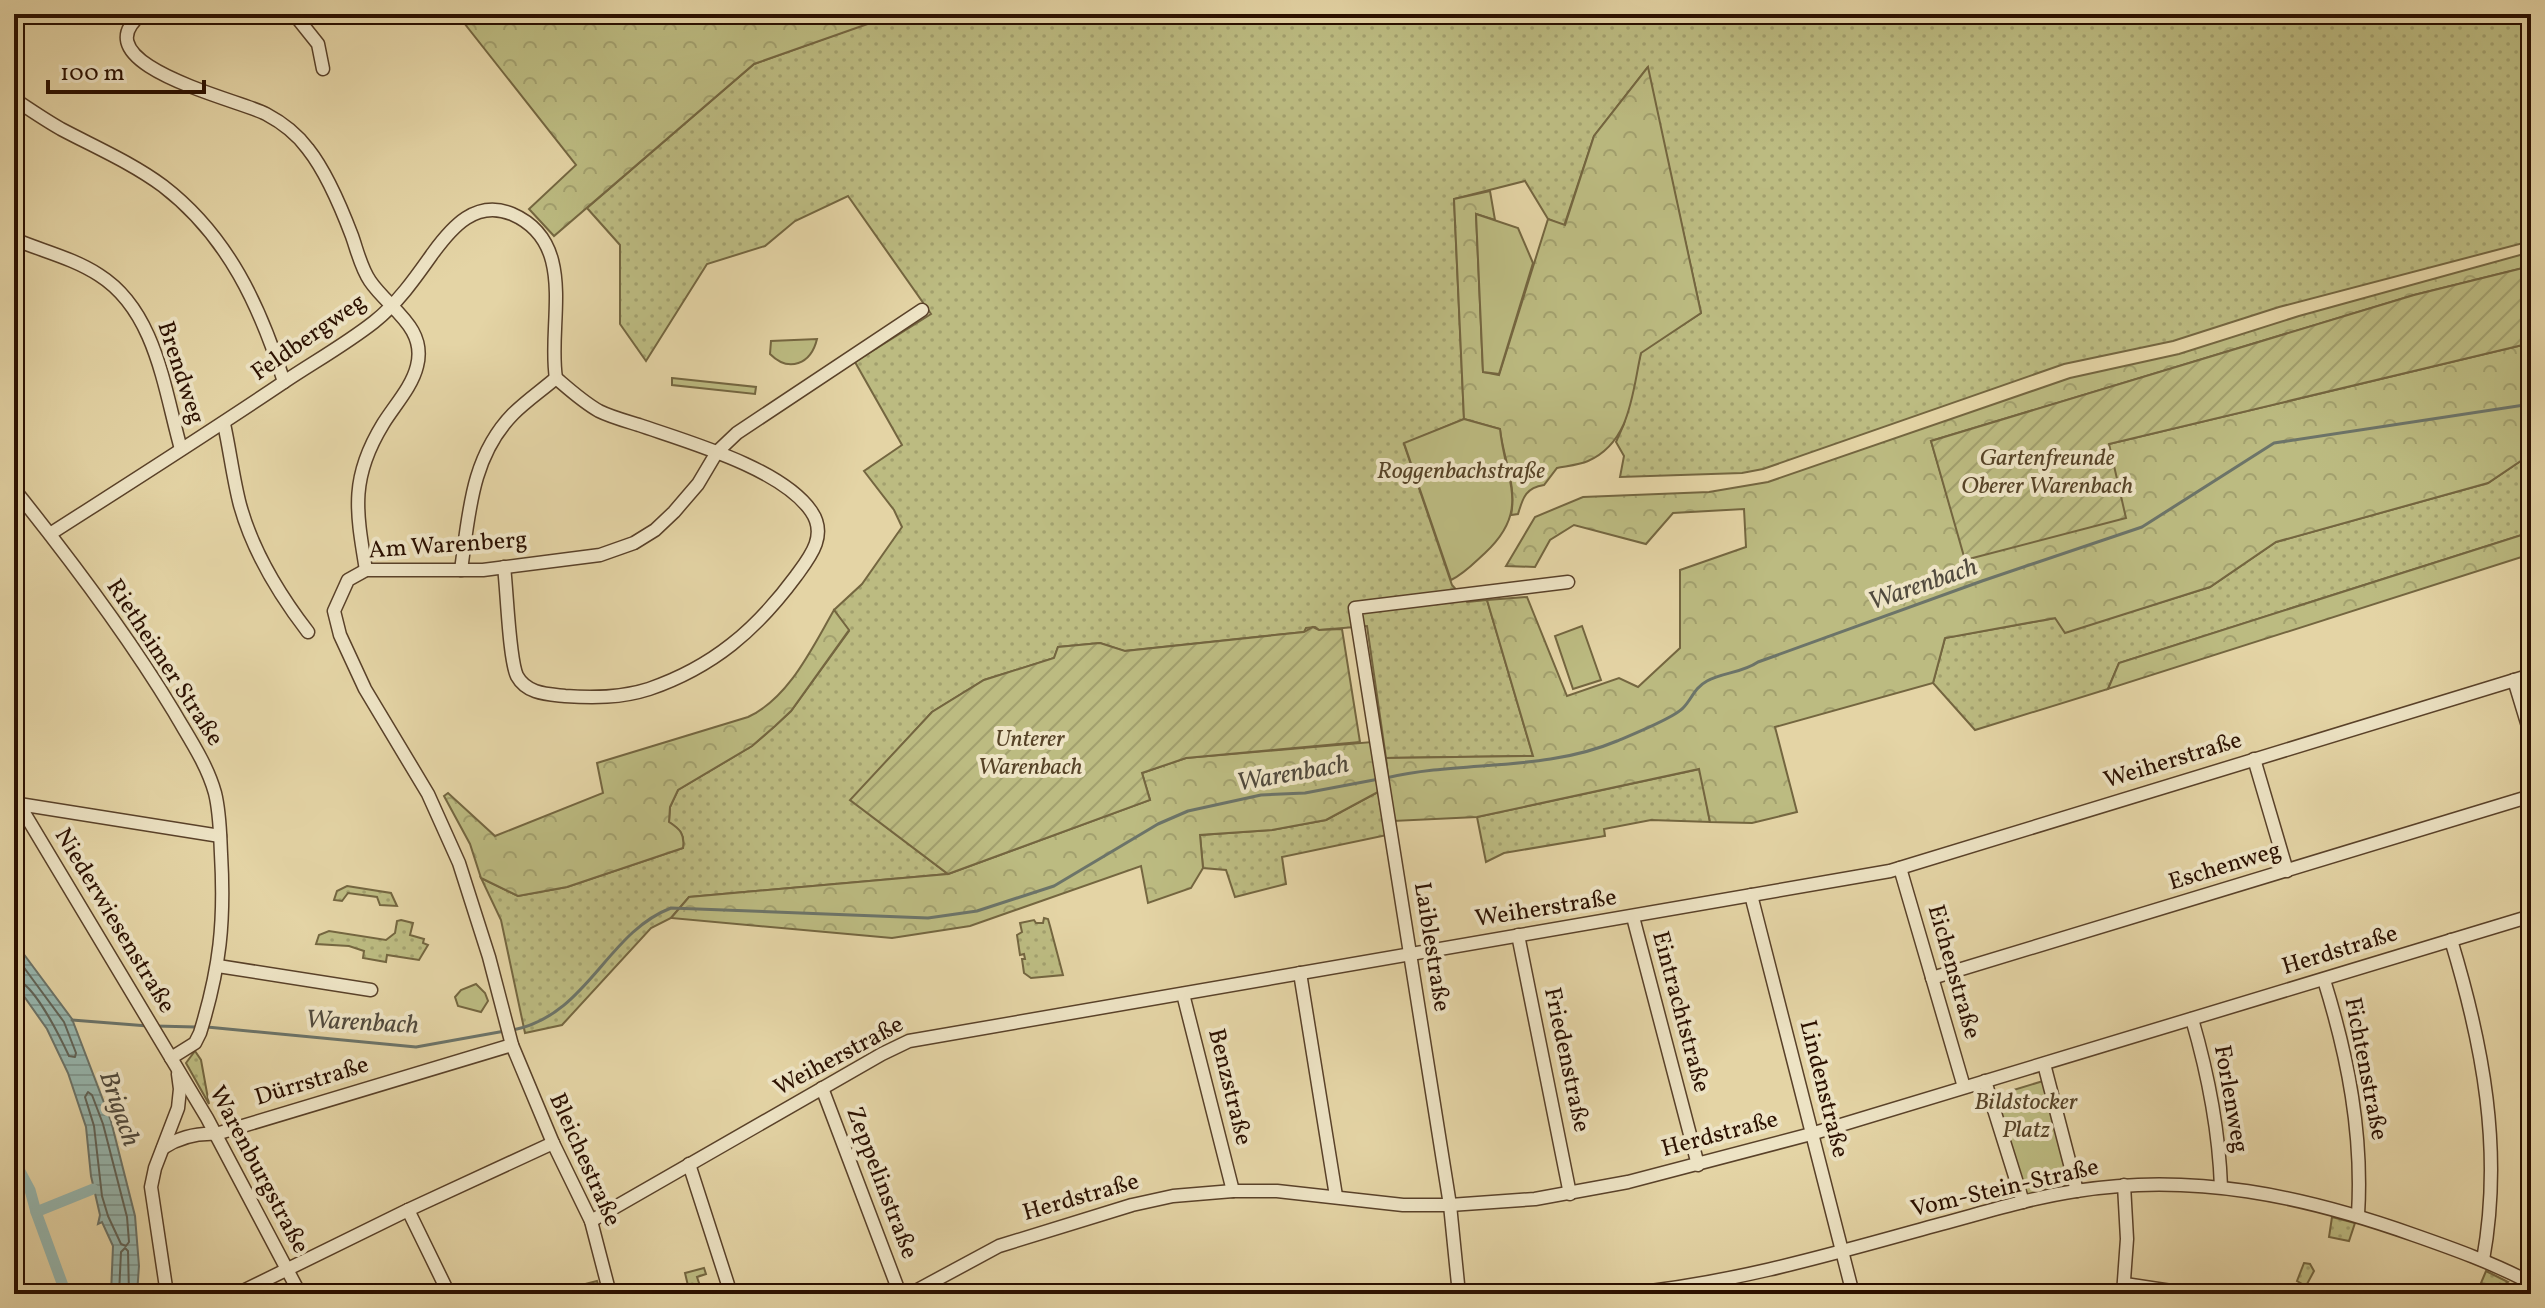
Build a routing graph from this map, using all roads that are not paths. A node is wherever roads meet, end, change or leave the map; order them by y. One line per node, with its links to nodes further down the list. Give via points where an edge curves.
1 (142, 14): 6 (street, via 127,36 135,57 146,66 268,115 307,147 368,279)
2 (294, 14): 3 (street, via 318,44)
3 (323, 69)
4 (14, 99): 9 (street, via 162,186 213,234 250,291)
5 (14, 239): 11 (street, Brendweg, via 98,274 133,307 148,333)
6 (391, 306): 8 (street, Feldbergweg, via 466,216 497,210 512,214 541,238 555,271); 9 (street, Feldbergweg); 16 (street, via 412,326 418,366 361,474 357,510)
7 (922, 310): 12 (street, Am Warenberg, via 759,417)
8 (556, 378): 12 (street, via 601,412); 17 (street, via 513,415 483,458 469,504)
9 (284, 382): 10 (street, Feldbergweg)
10 (224, 424): 11 (street, Feldbergweg); 19 (street, via 251,539)
11 (181, 449): 14 (street, Feldbergweg)
12 (717, 452): 15 (street, Am Warenberg, via 674,512 634,543 600,555); 15 (street, via 803,501 814,515 818,541 770,611 724,651 685,674 616,696 534,692 514,665)
13 (14, 489): 14 (street, Rietheimer Straße)
14 (50, 534): 26 (street, Rietheimer Straße, via 152,676 192,742 215,795)
15 (504, 567): 17 (street, Am Warenberg)
16 (366, 570): 17 (street, Am Warenberg); 42 (street, Am Warenberg, via 348,580 334,611 335,622 365,689 428,794 453,849)
17 (461, 570)
18 (1568, 582): 34 (street, Laiblestraße, via 1355,608)
19 (308, 632)
20 (2531, 675): 21 (street, Weiherstraße)
21 (2514, 680): 22 (street); 23 (street, Weiherstraße)
22 (2531, 736)
23 (2254, 759): 27 (street, Weiherstraße); 28 (street)
24 (2531, 796): 28 (street, Eschenweg)
25 (17, 800): 26 (street); 43 (street, Niederwiesenstraße)
26 (220, 836): 35 (street, Rietheimer Straße)
27 (1900, 868): 29 (street, Weiherstraße); 37 (street, Eichenstraße)
28 (2287, 871): 37 (street, Eschenweg)
29 (1751, 895): 31 (street, Weiherstraße); 49 (street, Lindenstraße)
30 (2531, 916): 33 (street, Herdstraße)
31 (1633, 917): 32 (street, Weiherstraße); 53 (street, Eintrachtstraße)
32 (1518, 935): 34 (street, Weiherstraße); 58 (street, Friedenstraße)
33 (2451, 940): 38 (street, Herdstraße); 66 (street, via 2481,1054 2490,1114 2491,1218)
34 (1409, 955): 36 (street, Weiherstraße); 61 (street, Laiblestraße)
35 (218, 966): 39 (street); 43 (street, Rietheimer Straße, via 200,1033)
36 (1300, 973): 40 (street, Weiherstraße); 59 (street)
37 (1932, 978): 46 (street, Eichenstraße)
38 (2324, 980): 41 (street, Herdstraße); 63 (street, Fichtenstraße, via 2341,1035 2358,1127)
39 (371, 990)
40 (1183, 994): 47 (street, Weiherstraße, via 909,1041); 56 (street, Benzstraße)
41 (2192, 1019): 44 (street, Herdstraße); 55 (street, Forlenweg, via 2213,1106)
42 (510, 1041): 48 (street, Dürrstraße); 50 (street, Bleichestraße)
43 (174, 1063): 48 (street, Warenburgstraße); 51 (street, via 180,1101)
44 (2044, 1064): 45 (street, Herdstraße); 57 (street)
45 (1985, 1081): 46 (street, Herdstraße); 60 (street)
46 (1964, 1087): 49 (street, Herdstraße)
47 (822, 1088): 52 (street, Weiherstraße); 77 (street, Zeppelinstraße)
48 (216, 1134): 51 (street, Dürrstraße, via 182,1138); 67 (street, Warenburgstraße)
49 (1811, 1134): 53 (street, Herdstraße); 65 (street, Lindenstraße)
50 (553, 1143): 62 (street); 64 (street, Bleichestraße)
51 (163, 1148): 71 (street, via 151,1187)
52 (689, 1164): 64 (street, Weiherstraße); 76 (street)
53 (1698, 1165): 58 (street, Herdstraße)
54 (2124, 1185): 55 (street, Vom-Stein-Straße); 57 (street, Vom-Stein-Straße); 70 (street)
55 (2221, 1187): 63 (street, Vom-Stein-Straße)
56 (1233, 1191): 59 (street, Herdstraße); 78 (street, Herdstraße, via 1146,1202 1050,1228 988,1251)
57 (2077, 1191): 60 (street, Vom-Stein-Straße)
58 (1570, 1194): 61 (street, Herdstraße)
59 (1336, 1196): 61 (street, Herdstraße)
60 (2023, 1202): 65 (street, Vom-Stein-Straße)
61 (1450, 1205): 79 (street, Laiblestraße)
62 (408, 1210): 67 (street); 74 (street)
63 (2358, 1215): 66 (street, Vom-Stein-Straße)
64 (591, 1221): 75 (street, Bleichestraße)
65 (1842, 1251): 69 (street, Vom-Stein-Straße); 81 (street, Lindenstraße)
66 (2483, 1260): 68 (street, Vom-Stein-Straße)
67 (287, 1270): 72 (street); 73 (street, Warenburgstraße)
68 (2531, 1283)
69 (1722, 1288): 80 (street, Vom-Stein-Straße)
70 (2124, 1289): 82 (street)
71 (167, 1294)
72 (237, 1294)
73 (300, 1294)
74 (449, 1294)
75 (610, 1294)
76 (731, 1294)
77 (900, 1294)
78 (910, 1294)
79 (1459, 1294)
80 (1623, 1294)
81 (1853, 1294)
82 (2191, 1294)

